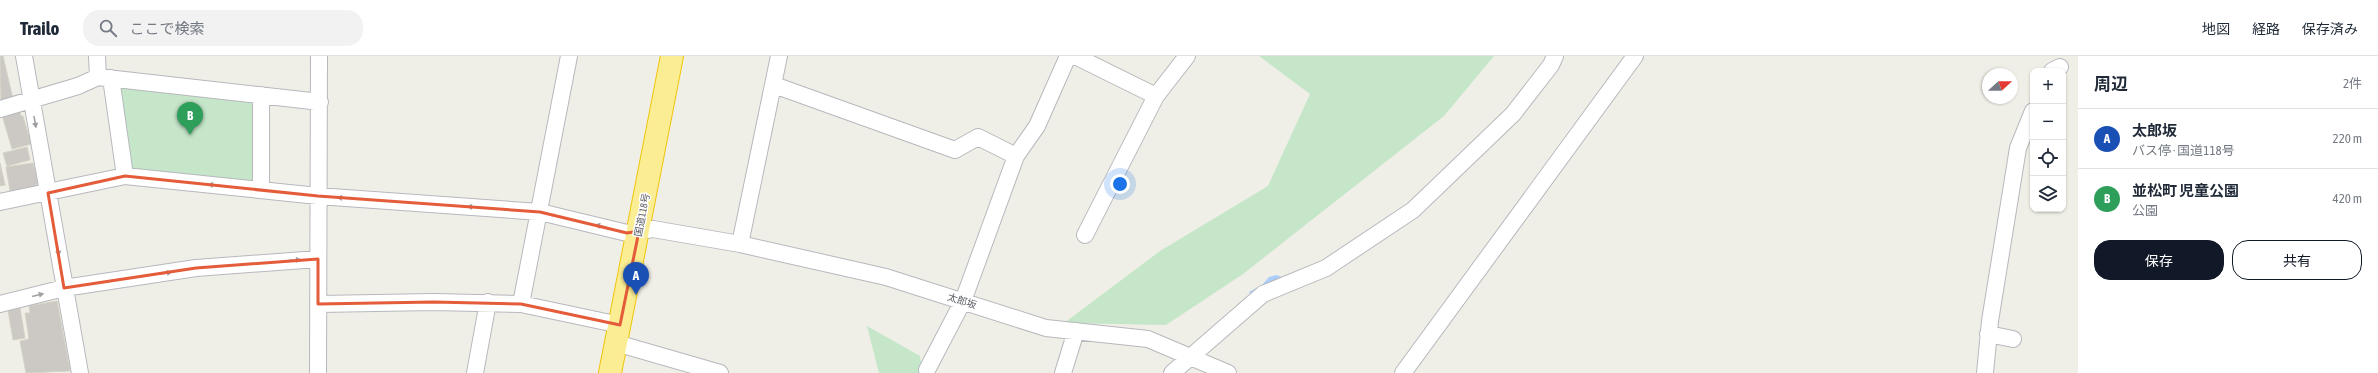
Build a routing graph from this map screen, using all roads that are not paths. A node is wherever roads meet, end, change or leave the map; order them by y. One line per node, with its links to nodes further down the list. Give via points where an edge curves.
1 (24, 56): 16 (street)
2 (97, 56): 12 (street)
3 (319, 56): 17 (street)
4 (569, 56): 26 (street)
5 (672, 56): 27 (highway, 国道118号)
6 (779, 56): 13 (street)
7 (1068, 56): 20 (street, via 1037,126)
8 (1075, 56): 15 (street)
9 (1187, 56): 15 (street)
10 (1555, 56): 41 (street, via 1551,65 1513,114 1413,210 1326,268 1263,294)
11 (1635, 56): 51 (street)
12 (104, 78): 14 (street); 16 (street); 21 (street)
13 (774, 85): 20 (street, via 955,150 978,137); 29 (street)
14 (261, 95): 17 (street); 22 (street)
15 (1156, 96): 28 (street)
16 (32, 101): 18 (street); 23 (street, one-way to 23)
17 (320, 102): 24 (street)
18 (0, 110)
19 (2030, 118): 39 (street, via 2018,148)
20 (1016, 156): 33 (street)
21 (125, 176): 22 (street, 太郎坂, one-way to 21); 23 (street, 太郎坂)
22 (262, 190): 24 (street, 太郎坂)
23 (48, 193): 25 (street, 太郎坂); 31 (street, one-way to 31)
24 (318, 196): 26 (street, 太郎坂, one-way to 24); 30 (street)
25 (0, 202)
26 (540, 212): 27 (street, 太郎坂, one-way to 26, via 627,233); 36 (street)
27 (639, 231): 29 (street, 太郎坂, via 653,229); 38 (highway, 国道118号)
28 (1085, 234)
29 (740, 244): 33 (street, 太郎坂, via 886,277)
30 (318, 259): 31 (street, one-way to 30, via 196,268); 35 (street)
31 (64, 288): 34 (street, one-way to 31); 44 (street)
32 (488, 302): 35 (street); 36 (street); 46 (street)
33 (963, 302): 37 (street, 太郎坂, via 1046,328); 42 (street)
34 (0, 304)
35 (318, 304): 45 (street)
36 (521, 304): 38 (street)
37 (1076, 331): 41 (street, 太郎坂, via 1148,339); 48 (street)
38 (618, 334): 43 (street); 47 (highway, 国道118号)
39 (1988, 334): 40 (street); 52 (street)
40 (2013, 339)
41 (1190, 356): 49 (street); 50 (street, 太郎坂)
42 (927, 370)
43 (717, 372)
44 (80, 373)
45 (318, 373)
46 (475, 373)
47 (610, 373)
48 (1062, 373)
49 (1172, 373)
50 (1228, 373)
51 (1403, 373)
52 (1985, 373)

